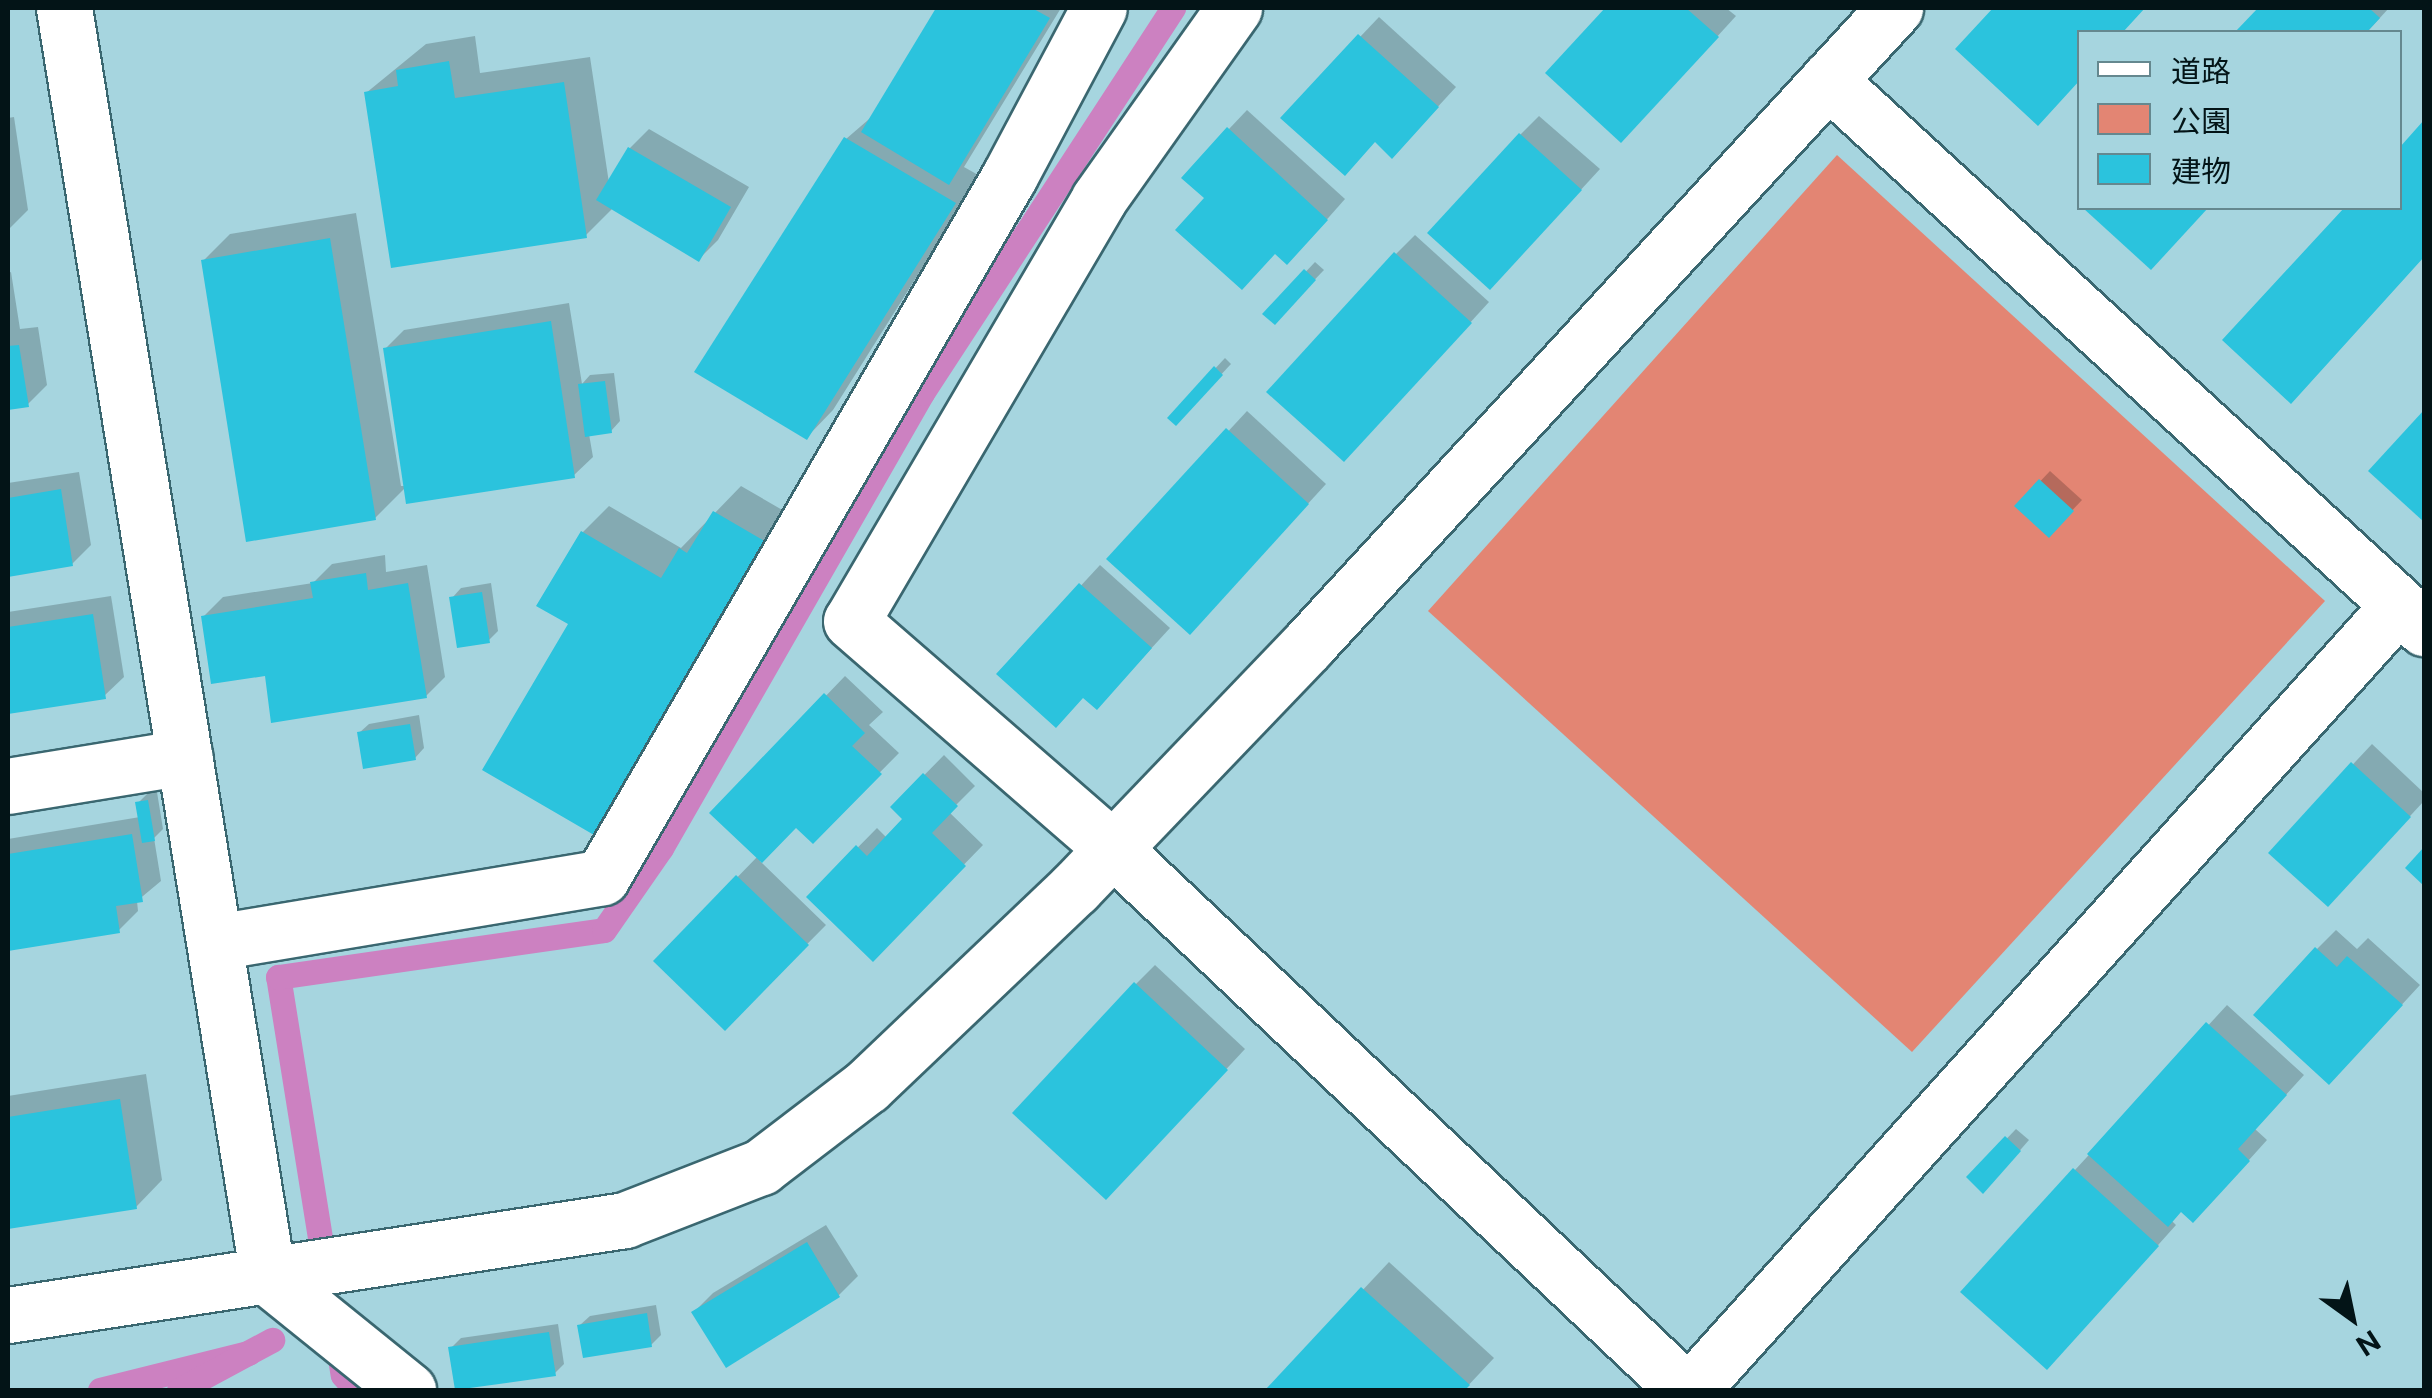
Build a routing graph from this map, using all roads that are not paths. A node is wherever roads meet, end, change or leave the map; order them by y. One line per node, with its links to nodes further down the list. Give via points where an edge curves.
1 (64, 8): 7 (street)
2 (1099, 8): 10 (street, via 1009,177 602,877)
3 (1234, 8): 9 (street, via 1099,199 851,621)
4 (1895, 8): 5 (street)
5 (1828, 80): 6 (street); 9 (street)
6 (2412, 616): 14 (street)
7 (184, 757): 8 (street); 10 (street)
8 (8, 786)
9 (1112, 848): 11 (street, via 867,1086 760,1167 624,1220); 14 (street)
10 (215, 942): 11 (street)
11 (268, 1277): 12 (street); 13 (street)
12 (8, 1315)
13 (408, 1390)
14 (1688, 1390)

